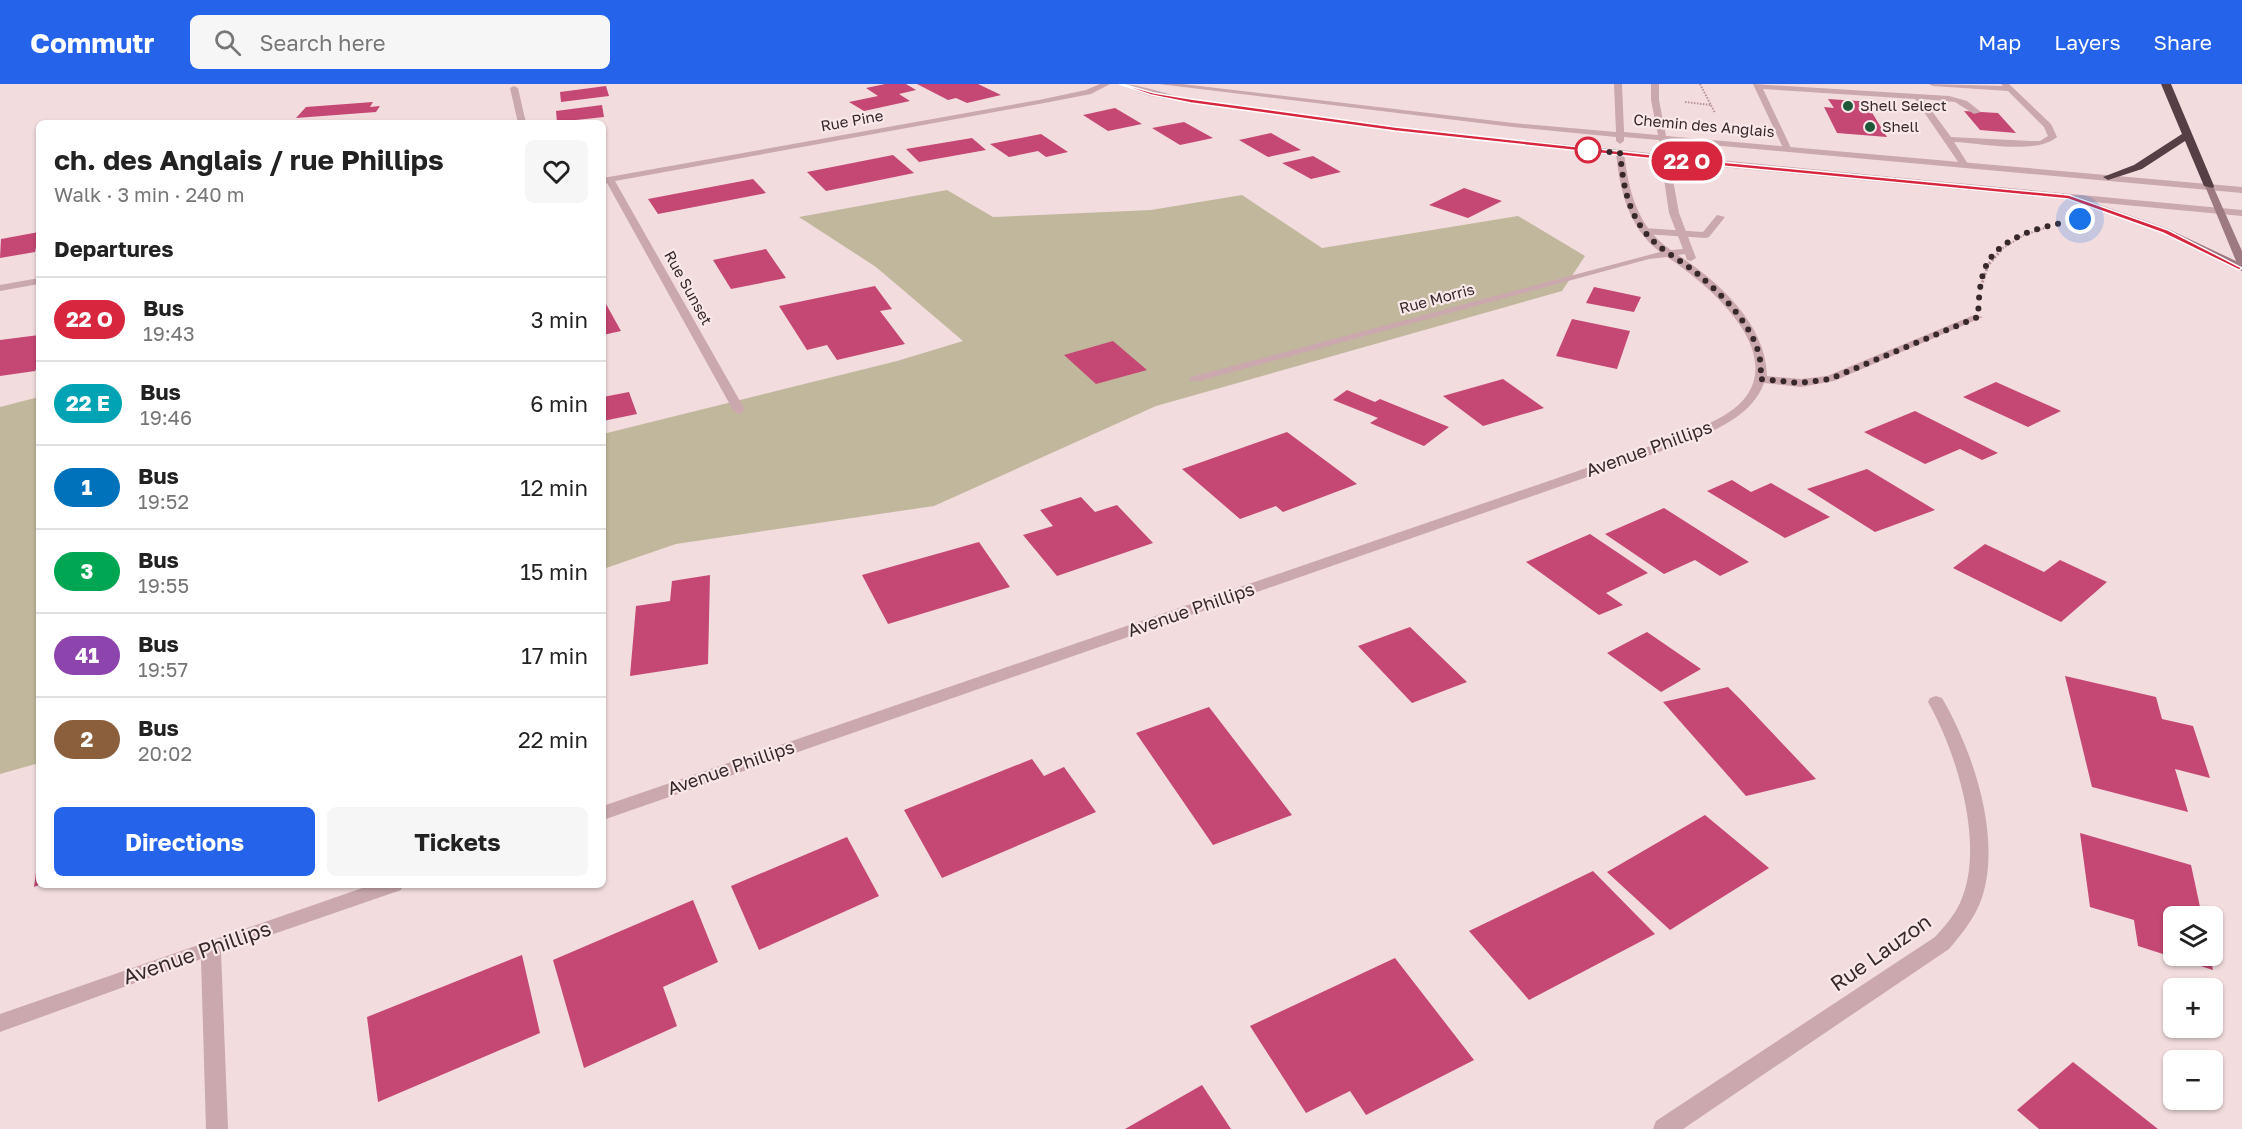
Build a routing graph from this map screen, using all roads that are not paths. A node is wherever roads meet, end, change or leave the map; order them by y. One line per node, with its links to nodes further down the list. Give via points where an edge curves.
1 (1106, 84): 25 (street, Rue Pine, via 1088,92 1039,102)
2 (1122, 84): 21 (street, Chemin des Anglais, via 1153,94 1297,117)
3 (1163, 84): 15 (street, Chemin des Anglais, via 1405,114)
4 (1618, 84): 15 (street)
5 (1655, 84): 17 (street)
6 (1933, 84): 9 (street)
7 (2166, 84): 16 (highway)
8 (1757, 85): 11 (street); 20 (street)
9 (2008, 87): 19 (street, via 2048,126 2054,137 2042,143)
10 (514, 88): 13 (street)
11 (1917, 97): 12 (street, via 1961,100); 18 (street)
12 (1977, 111)
13 (521, 120)
14 (1992, 131): 19 (street)
15 (1619, 134): 17 (street, Chemin des Anglais); 21 (street)
16 (2188, 135): 24 (highway, via 2138,167); 26 (highway)
17 (1664, 137): 20 (street, Chemin des Anglais); 22 (street)
18 (1948, 139): 19 (street); 23 (street)
19 (2002, 143)
20 (1787, 148): 23 (street, Chemin des Anglais)
21 (1620, 153): 22 (street, Chemin des Anglais); 32 (street, via 1628,203)
22 (1665, 158): 28 (street, Chemin des Anglais); 33 (street, via 1671,203)
23 (1964, 164): 24 (street, Chemin des Anglais)
24 (2108, 177): 26 (street, Chemin des Anglais)
25 (607, 180): 44 (street, Rue Sunset)
26 (2209, 186): 27 (street, Chemin des Anglais); 29 (main road)
27 (2242, 190)
28 (2069, 197): 29 (street, Chemin des Anglais); 37 (main road, via 2165,231)
29 (2220, 211): 30 (street, Chemin des Anglais); 36 (main road)
30 (2242, 213)
31 (1720, 217): 33 (street, via 1706,235)
32 (1644, 231): 33 (street); 35 (street)
33 (1682, 234): 34 (street)
34 (1688, 250): 35 (street, Rue Morris); 38 (street)
35 (1666, 252): 38 (street); 42 (street, Rue Morris)
36 (2242, 263)
37 (2242, 268)
38 (1701, 276): 43 (street, via 1750,332 1761,357)
39 (36, 282): 40 (street)
40 (0, 288)
41 (1978, 317): 43 (street, via 1830,379 1800,383)
42 (1195, 379)
43 (1760, 379): 46 (street, Avenue Phillips, via 1754,393 1736,412 1692,436)
44 (739, 410)
45 (1936, 702): 51 (street, Rue Lauzon, via 1958,744 1973,803 1976,880 1965,913 1942,943)
46 (606, 812)
47 (385, 888): 48 (street, Avenue Phillips)
48 (211, 947): 49 (street, Avenue Phillips); 50 (street)
49 (0, 1023)
50 (217, 1129)
51 (1664, 1129)

